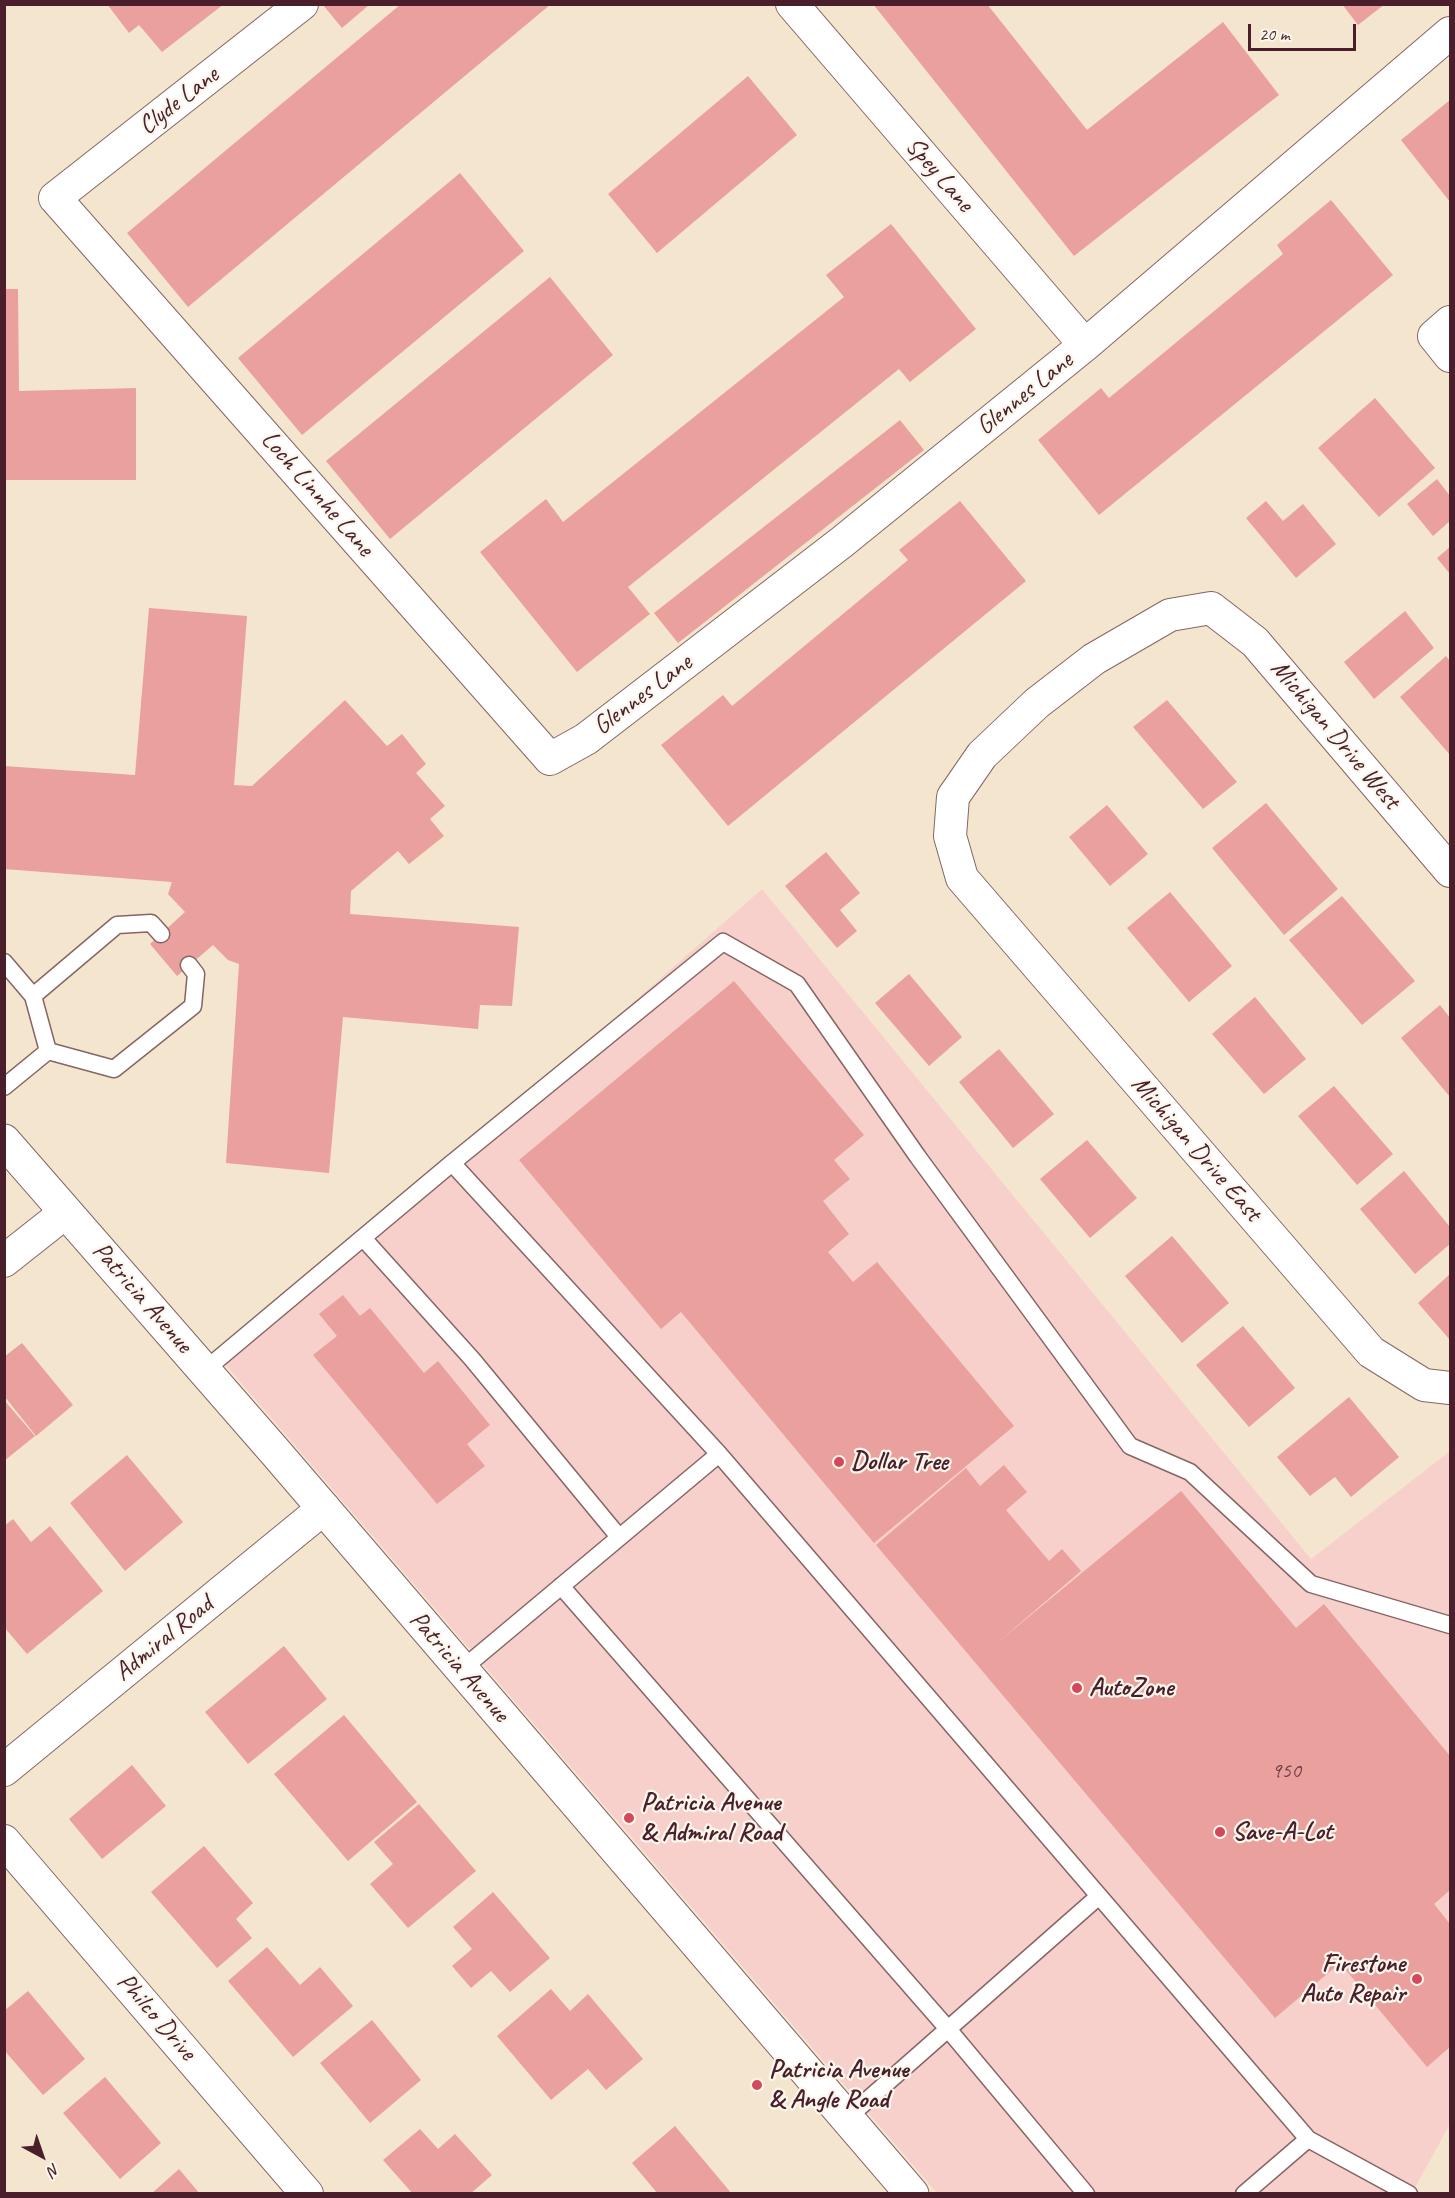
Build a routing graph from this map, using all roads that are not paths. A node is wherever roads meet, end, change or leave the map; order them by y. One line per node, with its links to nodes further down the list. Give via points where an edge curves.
1 (302, 4): 4 (street, Clyde Lane)
2 (792, 4): 5 (street, Spey Lane)
3 (1450, 33): 5 (street, Glennes Lane)
4 (56, 198): 6 (street, Loch Linnhe Lane, via 550,759)
5 (1085, 345): 6 (street, Glennes Lane, via 842,542)
6 (586, 739)
7 (1450, 871): 8 (street, Michigan Drive West, via 1255,642 1211,608 1170,615 1094,659 1037,703 982,755 953,797 950,836)
8 (962, 878): 21 (street, Michigan Drive East, via 1371,1352 1424,1384)
9 (161, 934): 12 (lane, via 151,923 117,925)
10 (4, 962): 12 (lane)
11 (189, 965): 13 (lane, via 196,974 193,1006 114,1070)
12 (33, 996): 13 (lane)
13 (48, 1051): 14 (lane)
14 (4, 1087)
15 (4, 1141): 17 (street, Patricia Avenue)
16 (452, 1163): 18 (lane); 22 (lane); 26 (lane, via 723,942 797,984 1130,1446 1190,1472 1311,1584)
17 (66, 1212): 19 (street); 20 (street, Patricia Avenue)
18 (363, 1238): 20 (lane); 24 (lane, via 472,1359)
19 (4, 1261)
20 (205, 1370): 23 (street, Patricia Avenue)
21 (1450, 1388)
22 (719, 1454): 24 (lane); 30 (lane)
23 (324, 1508): 27 (street, Patricia Avenue); 28 (street, Admiral Road)
24 (619, 1537): 25 (lane)
25 (561, 1586): 27 (lane); 31 (lane)
26 (1450, 1625)
27 (461, 1670): 32 (street, Patricia Avenue)
28 (4, 1770)
29 (4, 1841): 34 (street, Philco Drive)
30 (1099, 1896): 31 (lane); 33 (lane)
31 (948, 2029): 32 (lane); 36 (lane)
32 (847, 2118): 35 (street, Patricia Avenue)
33 (1308, 2139): 37 (lane); 38 (lane)
34 (307, 2193)
35 (912, 2193)
36 (1086, 2193)
37 (1244, 2193)
38 (1409, 2193)

